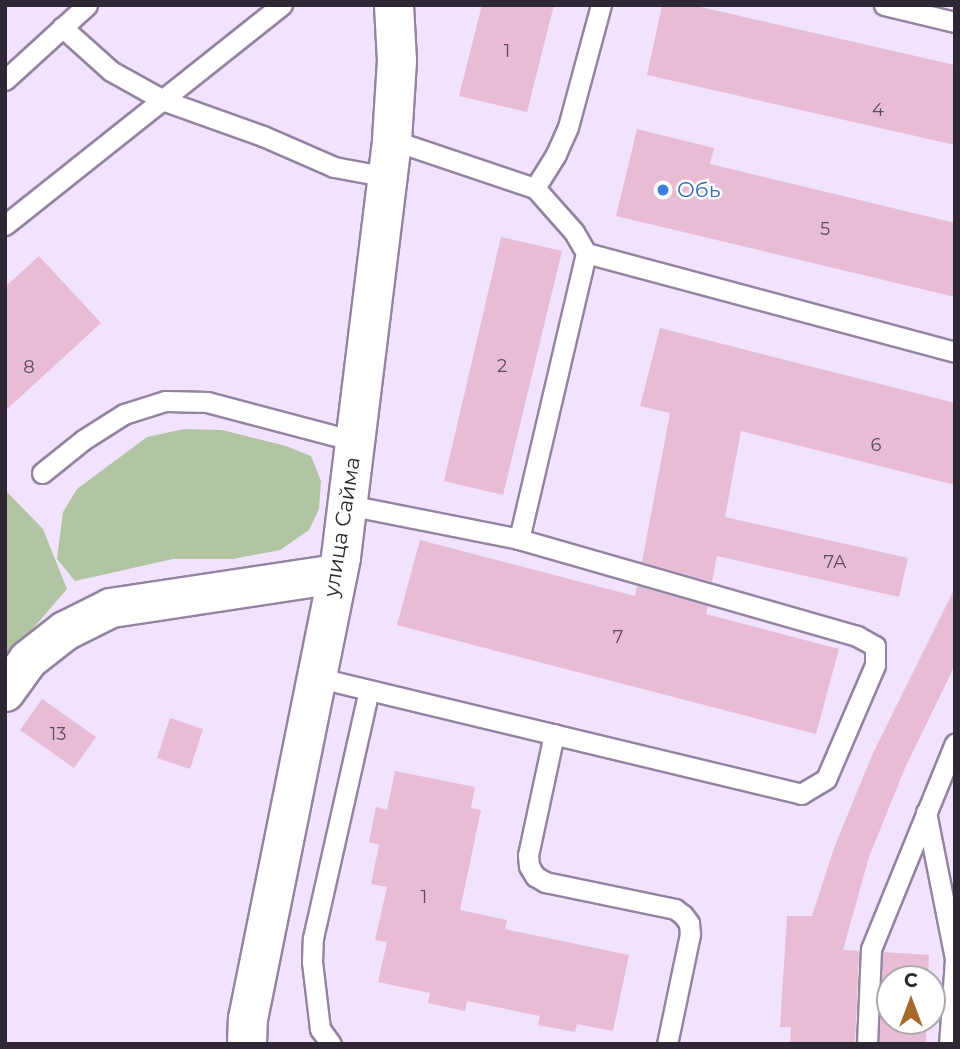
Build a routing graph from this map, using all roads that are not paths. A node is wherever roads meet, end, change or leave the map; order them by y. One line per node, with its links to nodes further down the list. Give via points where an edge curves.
1 (87, 5): 7 (lane)
2 (282, 5): 9 (lane)
3 (394, 5): 10 (street, улица Сайма, via 397,61)
4 (601, 5): 12 (lane, via 568,127)
5 (884, 5): 6 (lane)
6 (955, 22)
7 (62, 27): 8 (lane); 9 (lane, via 111,71)
8 (5, 80)
9 (165, 101): 11 (lane, via 334,167); 13 (lane)
10 (392, 140): 11 (street, улица Сайма); 12 (lane)
11 (388, 177): 16 (street, улица Сайма)
12 (535, 188): 14 (lane, via 574,232)
13 (5, 225)
14 (586, 253): 15 (lane); 19 (lane)
15 (955, 352)
16 (355, 441): 17 (lane, via 206,402 165,401 124,415); 18 (street, улица Сайма)
17 (42, 473)
18 (348, 505): 19 (lane); 20 (street, улица Сайма)
19 (519, 539): 24 (lane, via 857,636 875,646 874,665 826,779 801,794)
20 (337, 575): 21 (street, улица Сайма); 23 (street, via 111,608 65,631 28,660)
21 (315, 677): 22 (lane); 27 (street, улица Сайма)
22 (369, 690): 24 (lane); 28 (lane, via 313,938 320,1029)
23 (5, 692)
24 (554, 734): 29 (lane, via 528,866 545,882 675,909 683,915 690,934)
25 (955, 744): 26 (lane)
26 (926, 811): 30 (lane, via 871,949); 31 (lane, via 955,959)
27 (247, 1044)
28 (331, 1044)
29 (667, 1044)
30 (867, 1044)
31 (949, 1044)

